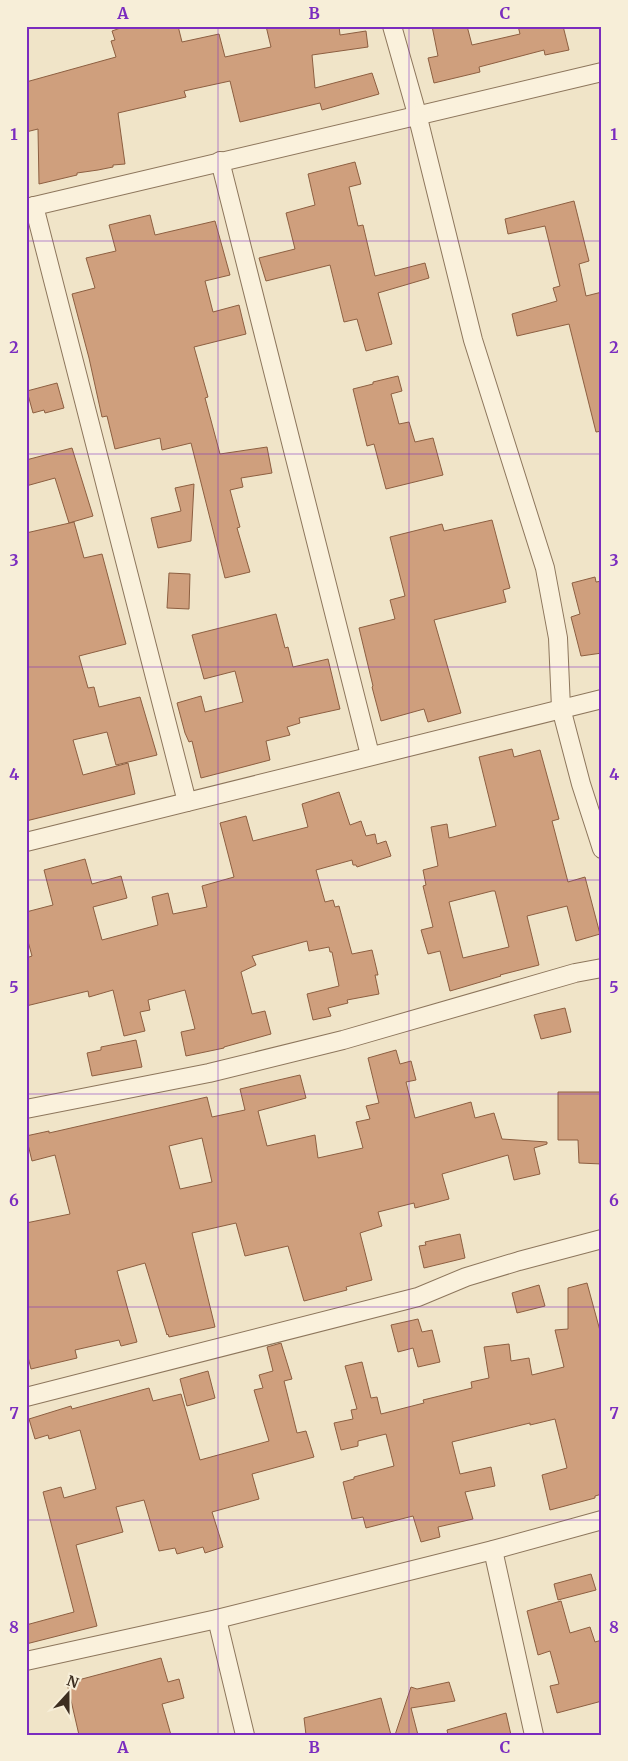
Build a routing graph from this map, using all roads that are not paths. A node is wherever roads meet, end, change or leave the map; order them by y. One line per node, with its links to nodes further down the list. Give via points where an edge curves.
1 (392, 26): 3 (street)
2 (602, 72): 3 (street)
3 (417, 114): 4 (street); 7 (street, via 473,340 545,568 558,638)
4 (220, 161): 5 (street); 8 (street)
5 (30, 207): 9 (street)
6 (602, 699): 7 (street)
7 (561, 708): 8 (street); 11 (street)
8 (370, 755): 9 (street)
9 (187, 802): 10 (street)
10 (26, 842)
11 (602, 849)
12 (602, 968): 13 (street, via 343,1040 209,1073)
13 (26, 1109)
14 (602, 1239): 15 (street, via 475,1275 418,1297)
15 (26, 1397)
16 (602, 1520): 17 (street)
17 (493, 1550): 18 (street); 21 (street)
18 (217, 1619): 19 (street); 20 (street)
19 (26, 1661)
20 (245, 1735)
21 (534, 1735)

